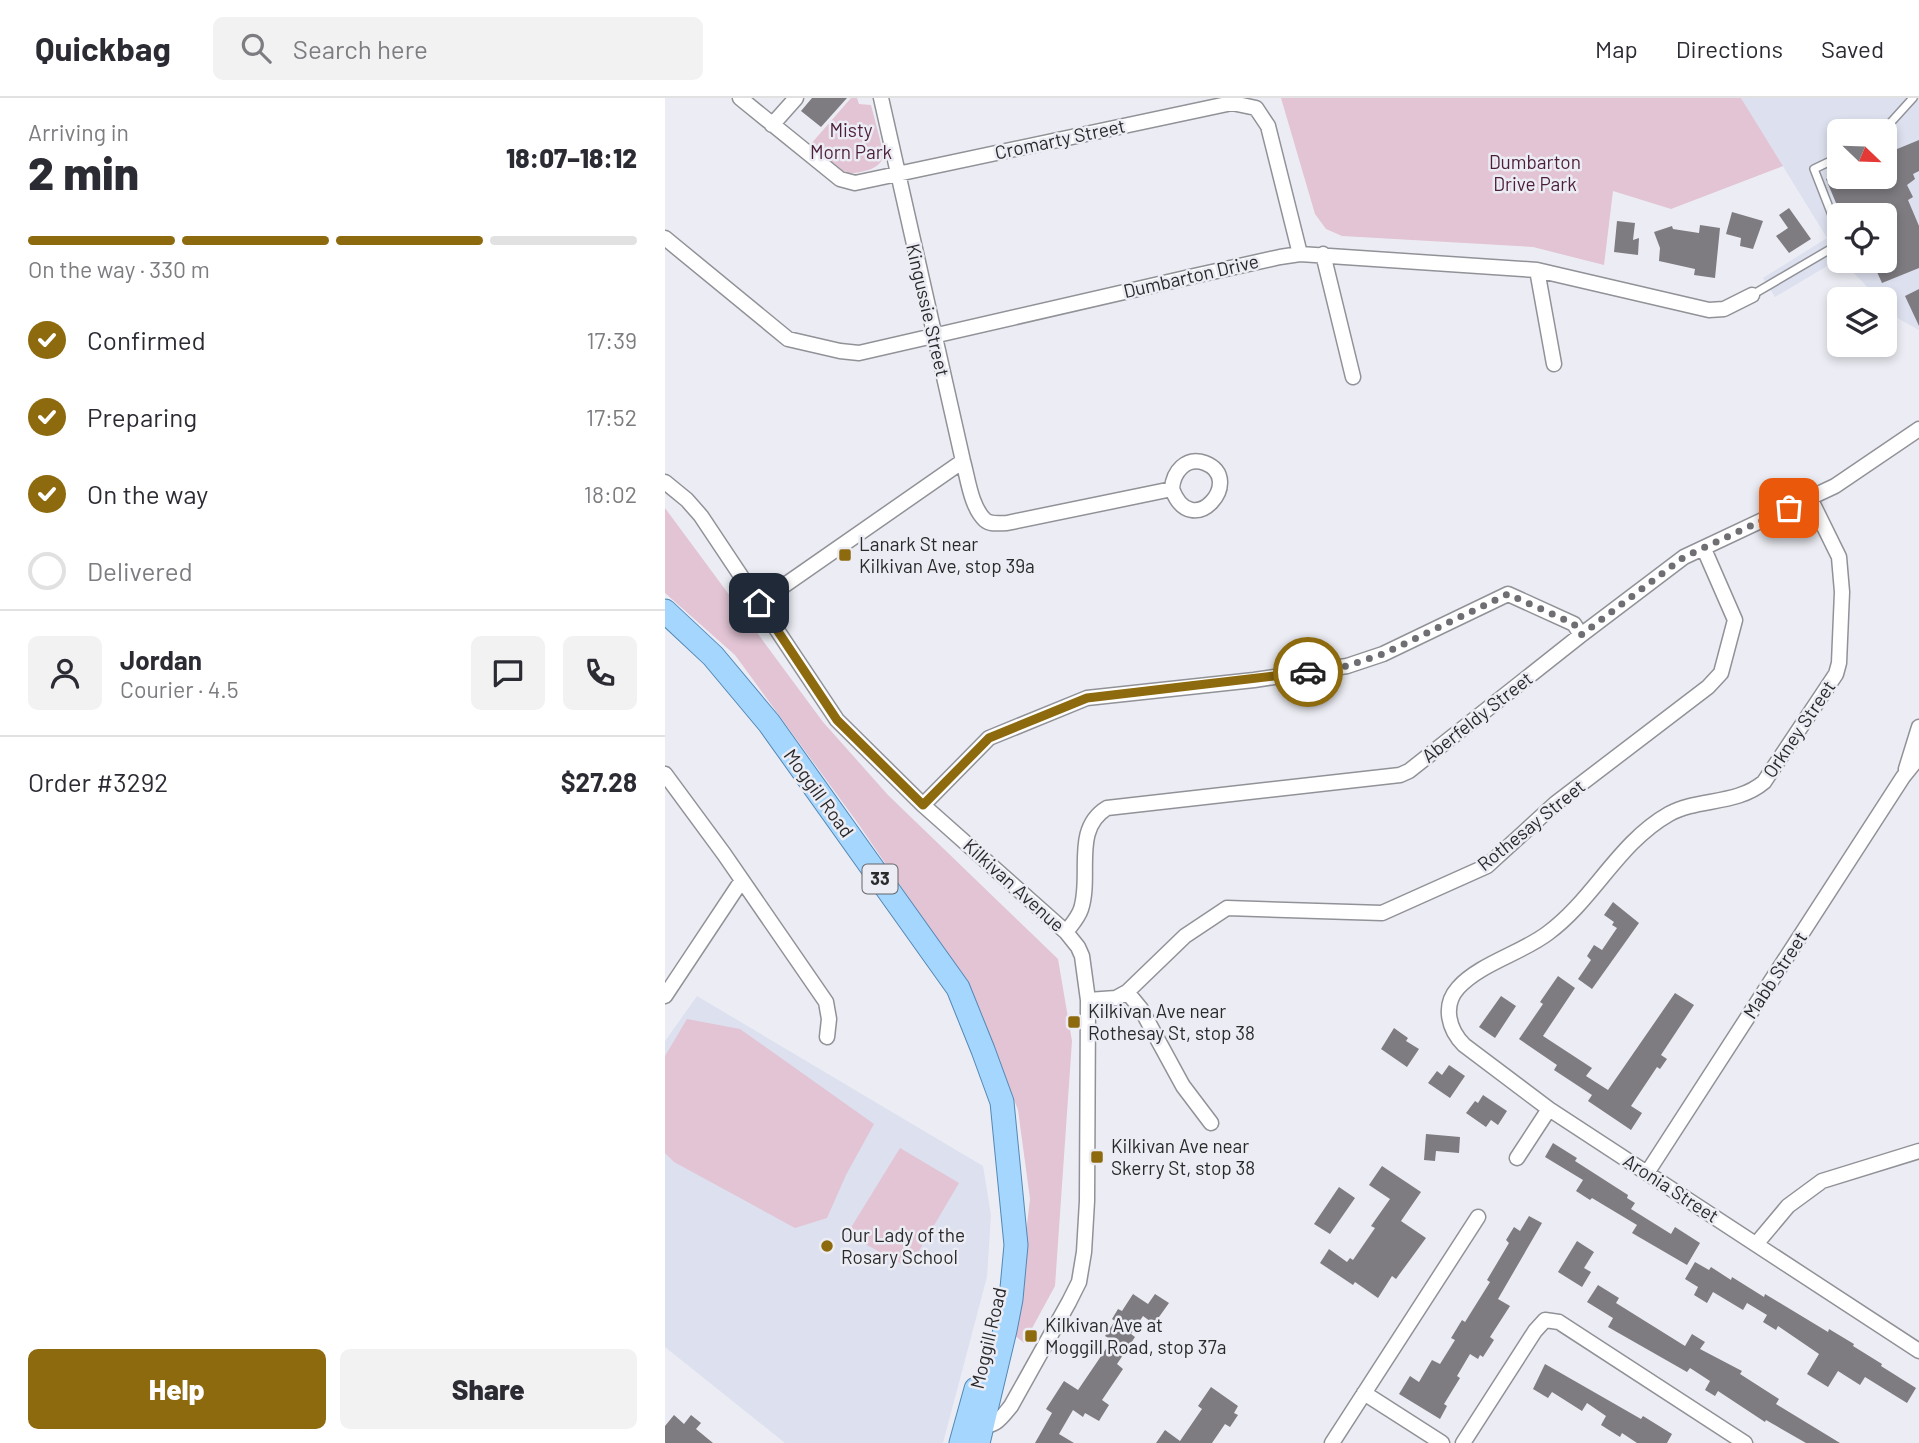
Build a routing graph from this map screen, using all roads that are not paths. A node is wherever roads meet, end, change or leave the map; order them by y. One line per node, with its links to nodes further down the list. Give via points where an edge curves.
1 (740, 98): 6 (street, Cromarty Street)
2 (796, 98): 6 (street)
3 (881, 98): 8 (street, Kingussie Street)
4 (1913, 98): 5 (lane)
5 (1894, 119)
6 (772, 125): 8 (street, Cromarty Street, via 840,179 855,183)
7 (1827, 163): 9 (lane, via 1814,169)
8 (898, 174): 12 (street, Cromarty Street, via 1232,103 1257,107 1268,126); 16 (street, Kingussie Street)
9 (1827, 203)
10 (665, 238): 16 (street, Dumbarton Drive, via 788,339 859,353)
11 (1827, 251): 15 (lane)
12 (1300, 254): 13 (street, Dumbarton Drive); 16 (street, Dumbarton Drive)
13 (1323, 254): 14 (street, Dumbarton Drive); 18 (street)
14 (1537, 270): 15 (street, Dumbarton Drive, via 1709,310 1724,309); 17 (street)
15 (1752, 295)
16 (934, 334): 20 (street, Kingussie Street)
17 (1555, 364)
18 (1353, 377)
19 (1919, 429): 23 (street, Aberfeldy Street)
20 (963, 461): 22 (street, Kingussie Street, via 976,507 992,523); 25 (street)
21 (665, 482): 25 (street, Kilkivan Avenue, via 701,516)
22 (1172, 489)
23 (1810, 498): 24 (street, Aberfeldy Street); 38 (street, Orkney Street, via 1839,557 1839,663 1764,782 1735,797 1686,808 1659,821 1626,849 1551,932 1476,974 1458,988)
24 (1704, 549): 27 (street, Aberfeldy Street, via 1684,557); 35 (street, Rothesay Street, via 1735,621 1721,673 1556,803 1487,866 1382,913 1227,908 1185,936)
25 (759, 603): 32 (street, Kilkivan Avenue, via 837,720)
26 (665, 611): 49 (main road, Moggill Road / 33, via 713,656 769,723 958,988 1002,1102 1010,1190 994,1328)
27 (1581, 635): 32 (street, via 1574,624 1508,594 1383,654 1347,666 1087,698 989,738); 34 (street, Aberfeldy Street, via 1400,775 1107,808 1095,815 1086,831 1085,892 1081,911)
28 (1919, 727): 31 (street, Mabb Street)
29 (1919, 757): 31 (street, Mabb Street)
30 (665, 774): 33 (street)
31 (1903, 777): 44 (street, Mabb Street)
32 (923, 805): 34 (street, Kilkivan Avenue)
33 (742, 880): 36 (street); 39 (street, via 826,1002)
34 (1066, 932): 37 (street, Kilkivan Avenue, via 1081,956)
35 (1127, 992): 37 (street, via 1116,998); 41 (street, via 1183,1086)
36 (665, 996)
37 (1088, 1000): 49 (street, Kilkivan Avenue, via 1087,1201 1079,1282 1011,1406 999,1422)
38 (1449, 1005): 40 (street, Aronia Street, via 1451,1027 1464,1045)
39 (827, 1037)
40 (1549, 1110): 43 (street); 44 (street, Aronia Street)
41 (1211, 1123)
42 (1919, 1151): 46 (street, via 1822,1181 1788,1206)
43 (1517, 1158)
44 (1647, 1173): 46 (street, Aronia Street)
45 (1478, 1217): 48 (street)
46 (1756, 1243): 47 (street, Aronia Street)
47 (1919, 1351)
48 (1364, 1393): 51 (street); 52 (street)
49 (976, 1430): 50 (main road, Moggill Road / 33)
50 (961, 1443)
51 (1332, 1443)
52 (1442, 1443)
53 (1463, 1443): 54 (street, via 1545,1320 1559,1322)
54 (1745, 1443)

